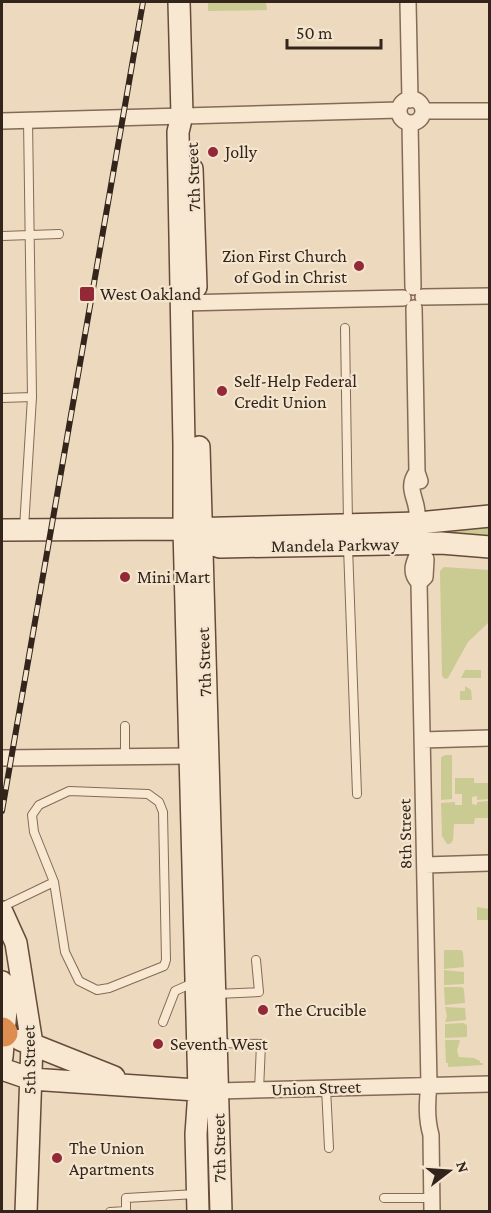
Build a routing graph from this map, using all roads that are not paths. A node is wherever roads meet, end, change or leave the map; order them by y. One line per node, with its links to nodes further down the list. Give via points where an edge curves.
1 (179, 2): 6 (main road, 7th Street)
2 (408, 2): 3 (street)
3 (405, 105): 4 (street, via 420,104); 6 (street); 9 (street, via 401,118)
4 (423, 111): 5 (street); 9 (street, via 418,121)
5 (489, 111)
6 (182, 116): 7 (street); 15 (main road, 7th Street, via 191,132)
7 (28, 120): 8 (street); 11 (lane)
8 (2, 121)
9 (410, 123): 14 (street, 8th Street)
10 (59, 234): 11 (lane)
11 (30, 235): 12 (lane); 17 (lane)
12 (2, 236)
13 (489, 296): 14 (street)
14 (413, 298): 15 (street); 19 (street, 8th Street, via 417,472 412,479)
15 (189, 303): 23 (main road, 7th Street)
16 (345, 328): 24 (lane)
17 (32, 397): 18 (lane); 21 (lane)
18 (2, 398)
19 (417, 514): 20 (main road, Mandela Parkway); 24 (main road, Mandela Parkway); 26 (street, 8th Street)
20 (489, 516)
21 (24, 529): 22 (main road, Mandela Parkway); 23 (main road, Mandela Parkway)
22 (2, 530)
23 (195, 532): 24 (main road, Mandela Parkway); 30 (main road, 7th Street); 42 (main road, 7th Street)
24 (348, 534): 26 (main road, Mandela Parkway); 33 (lane)
25 (489, 547): 26 (main road, Mandela Parkway, via 441,543)
26 (418, 548): 29 (street, 8th Street, via 426,559 426,577 419,583)
27 (125, 726): 31 (lane)
28 (489, 738): 29 (street)
29 (422, 740): 35 (street, 8th Street)
30 (190, 756): 31 (street); 40 (main road, 7th Street)
31 (125, 757): 32 (street)
32 (2, 758)
33 (357, 794)
34 (489, 863): 35 (street)
35 (425, 865): 49 (street, 8th Street)
36 (54, 882): 36 (lane, via 34,832 32,815 39,805 69,791 148,794 159,802 163,812 164,966 109,988 97,990 79,981 65,952); 37 (lane)
37 (2, 907)
38 (2, 912): 46 (main road, 5th Street, via 16,942)
39 (256, 960): 42 (lane, via 259,992)
40 (196, 981): 43 (lane, via 175,991); 54 (main road, 7th Street)
41 (2, 982): 44 (main road, 5th Street, via 6,998)
42 (215, 994): 45 (main road, 7th Street)
43 (163, 1022)
44 (2, 1040): 46 (main road, Union Street)
45 (216, 1043): 53 (lane, via 261,1044); 54 (main road, 7th Street)
46 (32, 1044): 48 (main road, 5th Street); 51 (main road, Union Street)
47 (2, 1069): 48 (main road, Union Street)
48 (31, 1079): 51 (main road, Union Street); 59 (main road, 5th Street)
49 (429, 1084): 50 (street, Union Street); 52 (street, Union Street); 58 (street, 8th Street, via 435,1102 431,1135)
50 (489, 1084)
51 (143, 1087): 54 (main road, Union Street)
52 (326, 1087): 53 (street, Union Street); 55 (lane)
53 (259, 1090): 54 (street, Union Street)
54 (209, 1091): 57 (main road, 7th Street, via 196,1134); 61 (main road, 7th Street)
55 (329, 1148)
56 (384, 1198): 58 (lane)
57 (198, 1203): 60 (lane, via 126,1198 126,1211)
58 (432, 1204)
59 (26, 1212)
60 (110, 1212)
61 (221, 1212)

